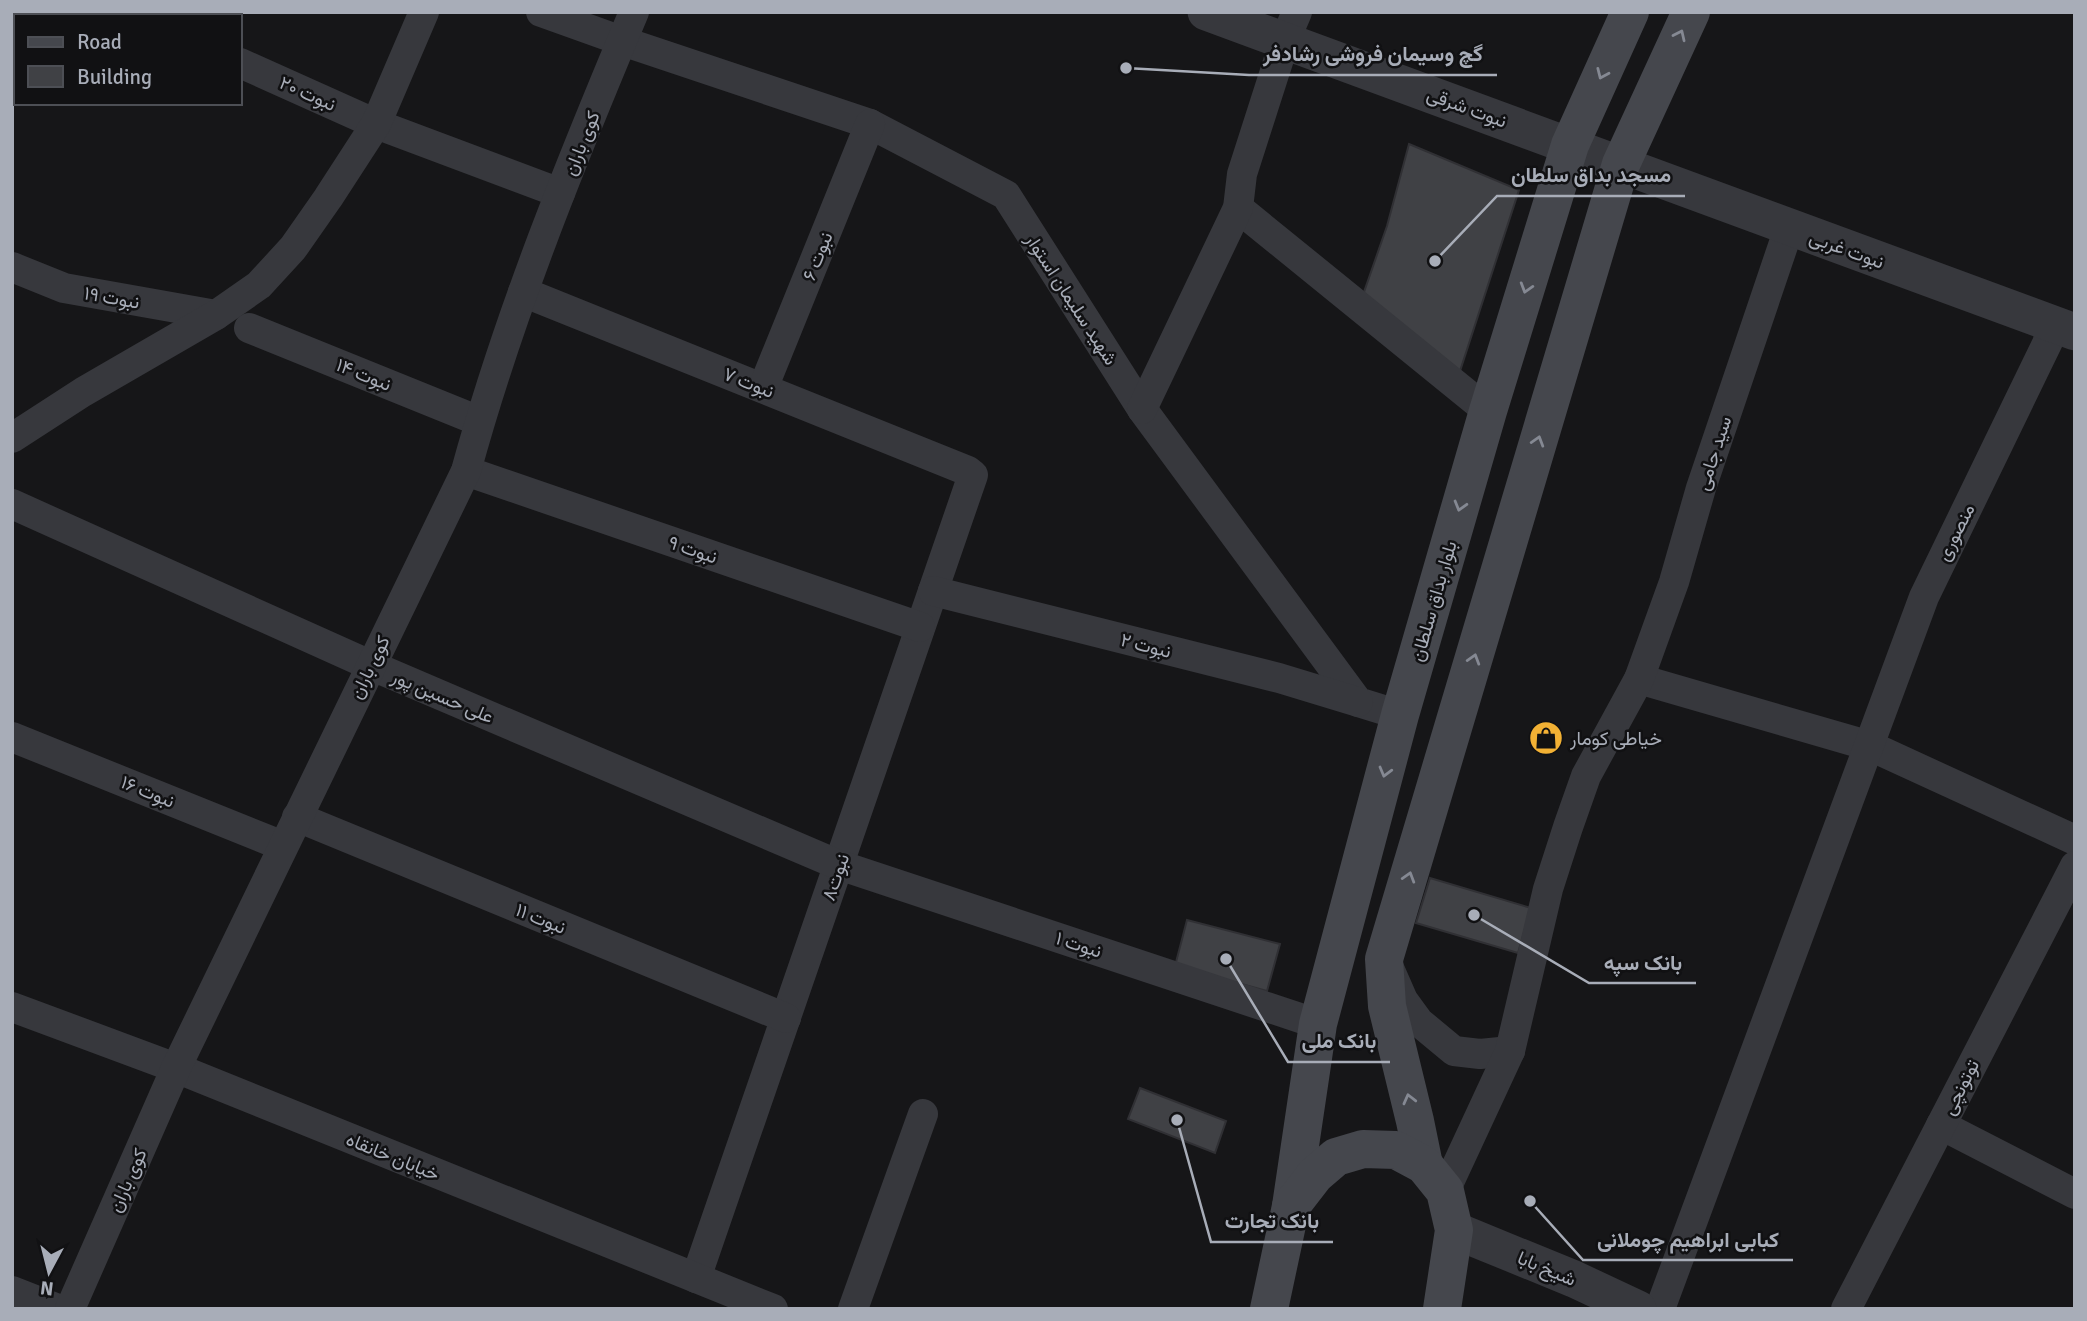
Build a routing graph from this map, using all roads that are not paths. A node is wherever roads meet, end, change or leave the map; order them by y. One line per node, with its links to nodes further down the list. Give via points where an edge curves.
1 (425, 12): 10 (street)
2 (541, 12): 8 (street, شهید سلیمان استوار)
3 (634, 12): 8 (street, کوی باران)
4 (1206, 12): 7 (street, نبوت شرقی)
5 (1630, 12): 12 (main road, بلوار بداق سلطان, one-way to 12)
6 (1691, 12): 13 (main road, one-way to 6)
7 (1291, 26): 12 (street, نبوت شرقی); 15 (street, via 1242,174)
8 (622, 41): 11 (street, شهید سلیمان استوار); 14 (street, کوی باران)
9 (242, 64): 10 (street, نبوت ۲۰)
10 (376, 124): 14 (street, نبوت ۲۰); 19 (street, via 293,248 259,285)
11 (870, 124): 22 (street, نبوت ۶); 23 (street, شهید سلیمان استوار, via 1006,195)
12 (1570, 145): 13 (street, نبوت شرقی); 24 (main road, بلوار بداق سلطان, one-way to 24)
13 (1621, 164): 16 (street, نبوت غربی); 43 (main road, one-way to 13)
14 (560, 193): 18 (street, کوی باران)
15 (1238, 208): 23 (street); 24 (street)
16 (1789, 228): 21 (street, نبوت غربی); 33 (street, سید جامی)
17 (12, 267): 19 (street, نبوت ۱۹, via 64,288)
18 (523, 292): 22 (street, نبوت ۷); 25 (street, کوی باران)
19 (216, 315): 26 (street)
20 (249, 328): 25 (street, نبوت ۱۴)
21 (2066, 329): 37 (street, منصوری, via 1924,597)
22 (763, 388): 28 (street, نبوت ۷)
23 (1142, 409): 34 (street, شهید سلیمان استوار)
24 (1488, 411): 35 (main road, بلوار بداق سلطان, one-way to 35)
25 (479, 421): 27 (street, کوی باران)
26 (12, 438)
27 (466, 471): 31 (street, نبوت ۹); 32 (street, کوی باران)
28 (973, 475): 30 (street, نبوت۸)
29 (12, 504): 32 (street, علی حسین پور)
30 (933, 591): 31 (street, نبوت۸); 34 (street, نبوت ۲)
31 (920, 628): 41 (street, نبوت۸)
32 (370, 665): 38 (street, کوی باران); 41 (street, علی حسین پور)
33 (1639, 679): 37 (street); 47 (street, سید جامی, via 1586,776 1568,827 1548,889)
34 (1358, 702): 35 (street)
35 (1401, 715): 46 (main road, بلوار بداق سلطان, one-way to 46)
36 (12, 737): 40 (street, نبوت ۱۶)
37 (1870, 746): 39 (street); 64 (street, منصوری)
38 (297, 817): 40 (street, کوی باران); 45 (street, نبوت ۱۱)
39 (2075, 840)
40 (283, 846): 48 (street, کوی باران)
41 (839, 865): 45 (street, نبوت۸); 46 (street, نبوت ۱)
42 (2075, 866): 50 (street, توتونچی)
43 (1384, 959): 47 (street, via 1403,1000 1438,1040 1454,1051 1480,1055); 51 (main road, one-way to 43, via 1387,1006)
44 (12, 1007): 48 (street, خیابان خانقاه)
45 (786, 1018): 55 (street, نبوت۸)
46 (1318, 1024): 53 (main road, بلوار بداق سلطان)
47 (1510, 1051): 51 (street, سید جامی)
48 (176, 1068): 55 (street, خیابان خانقاه); 58 (street, کوی باران)
49 (923, 1114): 60 (street)
50 (1941, 1125): 52 (street); 65 (street, توتونچی)
51 (1434, 1178): 53 (main road, via 1396,1150 1363,1149 1336,1157); 54 (main road)
52 (2075, 1194)
53 (1291, 1206): 61 (main road, بلوار بداق سلطان)
54 (1454, 1230): 62 (main road); 63 (street, شیخ بابا)
55 (696, 1278): 59 (street, خیابان خانقاه)
56 (12, 1291): 57 (street)
57 (58, 1309)
58 (70, 1309)
59 (773, 1309)
60 (853, 1309)
61 (1269, 1309)
62 (1442, 1309)
63 (1638, 1309)
64 (1660, 1309)
65 (1846, 1309)

